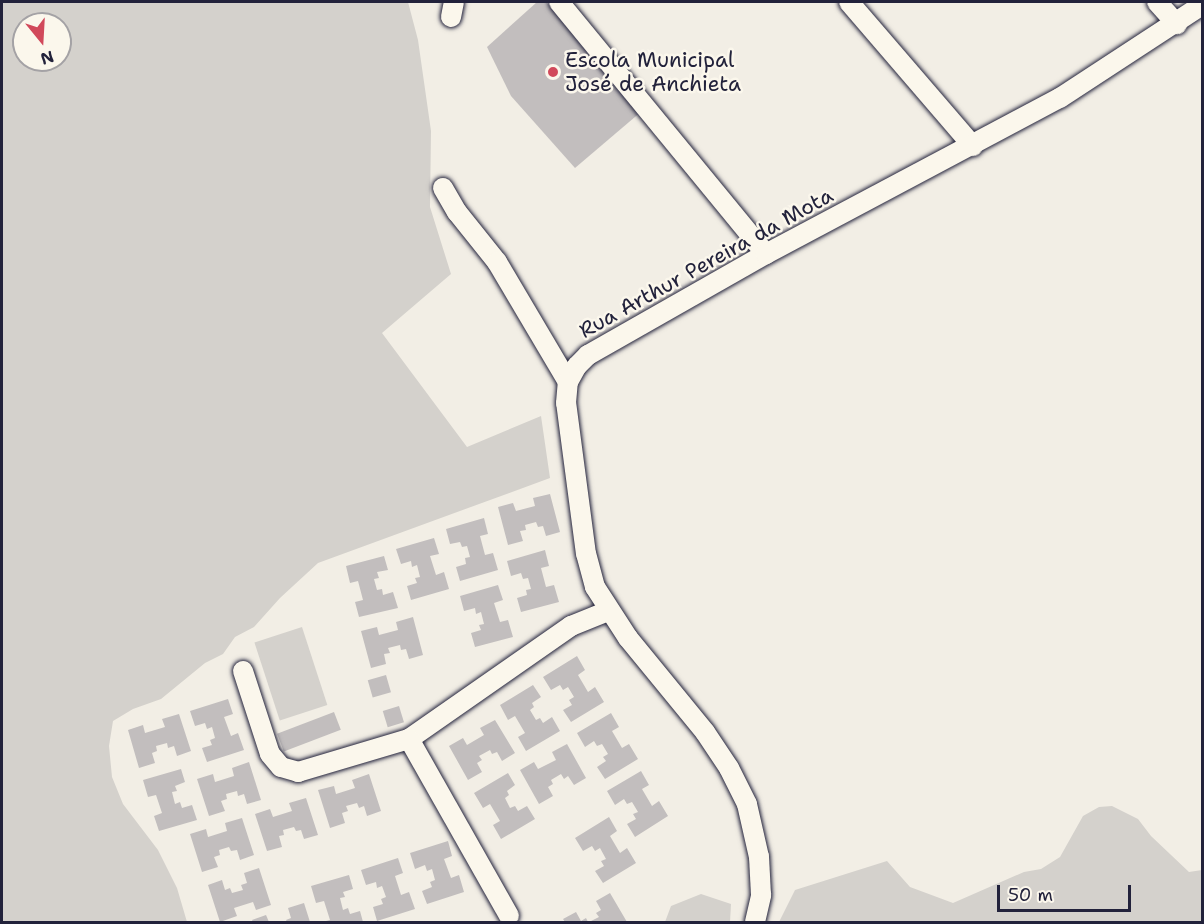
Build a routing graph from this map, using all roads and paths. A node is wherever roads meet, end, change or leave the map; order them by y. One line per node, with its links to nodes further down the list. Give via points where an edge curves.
1 (559, 2): 8 (street)
2 (849, 2): 6 (street)
3 (1157, 2): 5 (street)
4 (1203, 5): 5 (street, Rua Arthur Pereira da Mota)
5 (1177, 24): 6 (street, Rua Arthur Pereira da Mota, via 1060,98)
6 (973, 146): 8 (street, Rua Arthur Pereira da Mota)
7 (443, 188): 9 (street, via 497,262)
8 (766, 254): 9 (street, Rua Arthur Pereira da Mota, via 588,355)
9 (568, 382): 10 (street, via 566,403 586,554 595,587)
10 (608, 611): 12 (street, via 571,626); 14 (street, via 705,732 747,804 759,857 761,895)
11 (243, 671): 12 (street, via 270,754 281,767 298,772)
12 (409, 738): 13 (street)
13 (509, 916)
14 (755, 922)

